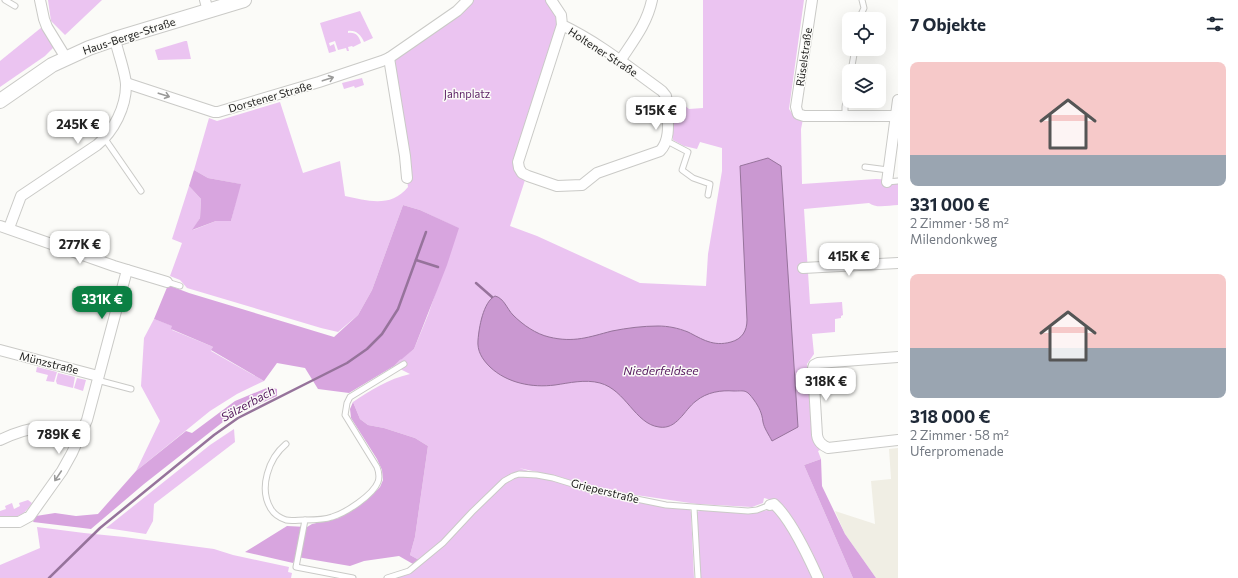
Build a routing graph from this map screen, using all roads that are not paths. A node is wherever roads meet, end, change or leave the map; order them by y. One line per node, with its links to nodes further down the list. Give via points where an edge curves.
1 (2, 0): 10 (lane)
2 (40, 0): 14 (street, via 46,23)
3 (244, 0): 9 (main road, Haus-Berge-Straße)
4 (468, 0): 15 (street, via 457,11)
5 (551, 0): 12 (street, via 561,15)
6 (652, 0): 16 (street, via 640,32)
7 (812, 0): 22 (street, Rüselstraße, via 796,107 798,114 804,116)
8 (862, 0): 11 (lane)
9 (206, 5): 13 (main road, Haus-Berge-Straße)
10 (15, 6)
11 (862, 12)
12 (562, 25): 16 (street, Holtener Straße); 24 (street, via 518,162 522,173 557,186 582,185 597,173 660,150)
13 (115, 39): 14 (main road, Haus-Berge-Straße); 17 (street)
14 (66, 58): 19 (main road, Haus-Berge-Straße)
15 (390, 58): 17 (street, Dorstener Straße, one-way to 15, via 218,112); 27 (street)
16 (620, 61): 24 (street, Holtener Straße, via 666,96)
17 (126, 83): 23 (street, via 124,99 116,122)
18 (898, 100): 21 (street)
19 (0, 101)
20 (845, 108): 22 (lane)
21 (897, 116): 22 (street); 26 (street)
22 (845, 117)
23 (105, 138): 30 (lane); 32 (street, via 21,196)
24 (667, 141): 31 (lane, via 688,152 682,170 687,175 710,184)
25 (865, 167): 26 (lane)
26 (888, 170): 29 (street)
27 (407, 178)
28 (898, 181): 29 (lane)
29 (887, 182)
30 (141, 191)
31 (708, 195)
32 (4, 227): 35 (street)
33 (896, 263): 34 (street)
34 (803, 268)
35 (127, 270): 36 (street); 41 (street)
36 (167, 282): 37 (lane)
37 (180, 286)
38 (0, 350): 41 (street, Münzstraße)
39 (898, 357): 45 (street, via 818,363 813,368 818,440 823,445 828,448)
40 (404, 364): 49 (lane, via 350,397 347,403 345,414 377,467 380,476 378,483 361,501 342,513 332,518)
41 (98, 378): 42 (lane); 43 (street, via 87,420)
42 (131, 389)
43 (79, 437): 44 (street, via 39,428 22,431); 50 (street, one-way to 50, via 65,466 32,514 21,522)
44 (0, 440)
45 (898, 440)
46 (286, 444): 49 (lane, via 281,448 268,472 266,500 279,517 286,520)
47 (770, 505): 48 (lane, Grieperstraße, via 748,511); 54 (street, Grieperstraße, via 774,504 778,508 800,542)
48 (694, 508): 52 (lane, Grieperstraße, via 607,494 537,475 519,474 504,481 443,543 413,568 404,574); 53 (lane)
49 (305, 520): 51 (lane, via 296,567)
50 (0, 522)
51 (353, 578)
52 (387, 578)
53 (698, 578)
54 (818, 578)

